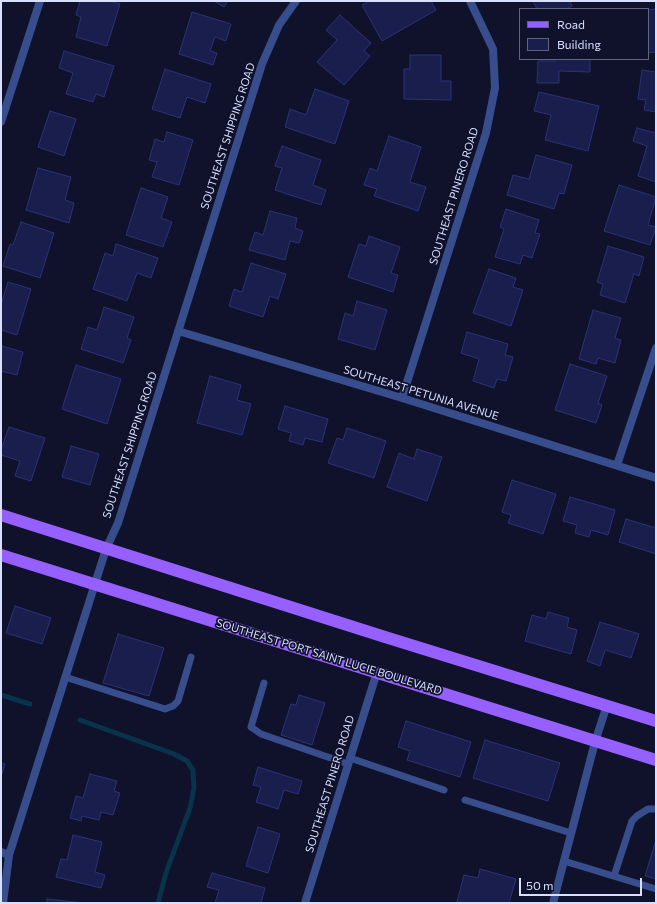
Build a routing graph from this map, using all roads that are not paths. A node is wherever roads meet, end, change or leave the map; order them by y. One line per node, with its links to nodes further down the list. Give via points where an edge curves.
1 (40, 1): 4 (street)
2 (296, 1): 5 (street, SOUTHEAST SHIPPING ROAD, via 279,25 262,64)
3 (470, 1): 7 (street, SOUTHEAST PINERO ROAD, via 493,49 495,88 486,132)
4 (1, 122)
5 (178, 331): 7 (street, SOUTHEAST PETUNIA AVENUE); 11 (street, SOUTHEAST SHIPPING ROAD, via 118,523)
6 (656, 348): 8 (street)
7 (402, 398): 8 (street, SOUTHEAST PETUNIA AVENUE)
8 (617, 466): 9 (street, SOUTHEAST PETUNIA AVENUE)
9 (656, 478)
10 (1, 515): 11 (main road)
11 (106, 548): 13 (street, SOUTHEAST SHIPPING ROAD); 18 (main road)
12 (1, 555): 13 (main road, SOUTHEAST PORT SAINT LUCIE BOULEVARD)
13 (95, 584): 15 (main road, SOUTHEAST PORT SAINT LUCIE BOULEVARD); 16 (street, SOUTHEAST SHIPPING ROAD)
14 (191, 658): 16 (lane, via 178,701 165,709)
15 (377, 672): 20 (main road, SOUTHEAST PORT SAINT LUCIE BOULEVARD); 22 (street, SOUTHEAST PINERO ROAD)
16 (65, 678): 27 (street, SOUTHEAST SHIPPING ROAD)
17 (264, 683): 22 (lane, via 251,727 261,734)
18 (607, 705): 19 (main road); 20 (street)
19 (656, 721)
20 (596, 742): 21 (main road, SOUTHEAST PORT SAINT LUCIE BOULEVARD); 26 (street)
21 (656, 760)
22 (349, 761): 23 (lane); 32 (street, SOUTHEAST PINERO ROAD)
23 (444, 790)
24 (465, 800): 26 (lane)
25 (656, 809): 29 (lane, via 648,809 632,821)
26 (571, 833): 28 (street)
27 (5, 854): 31 (street, SOUTHEAST SHIPPING ROAD)
28 (564, 861): 29 (lane); 33 (street)
29 (614, 876): 30 (lane)
30 (656, 890)
31 (3, 903)
32 (305, 903)
33 (553, 903)

